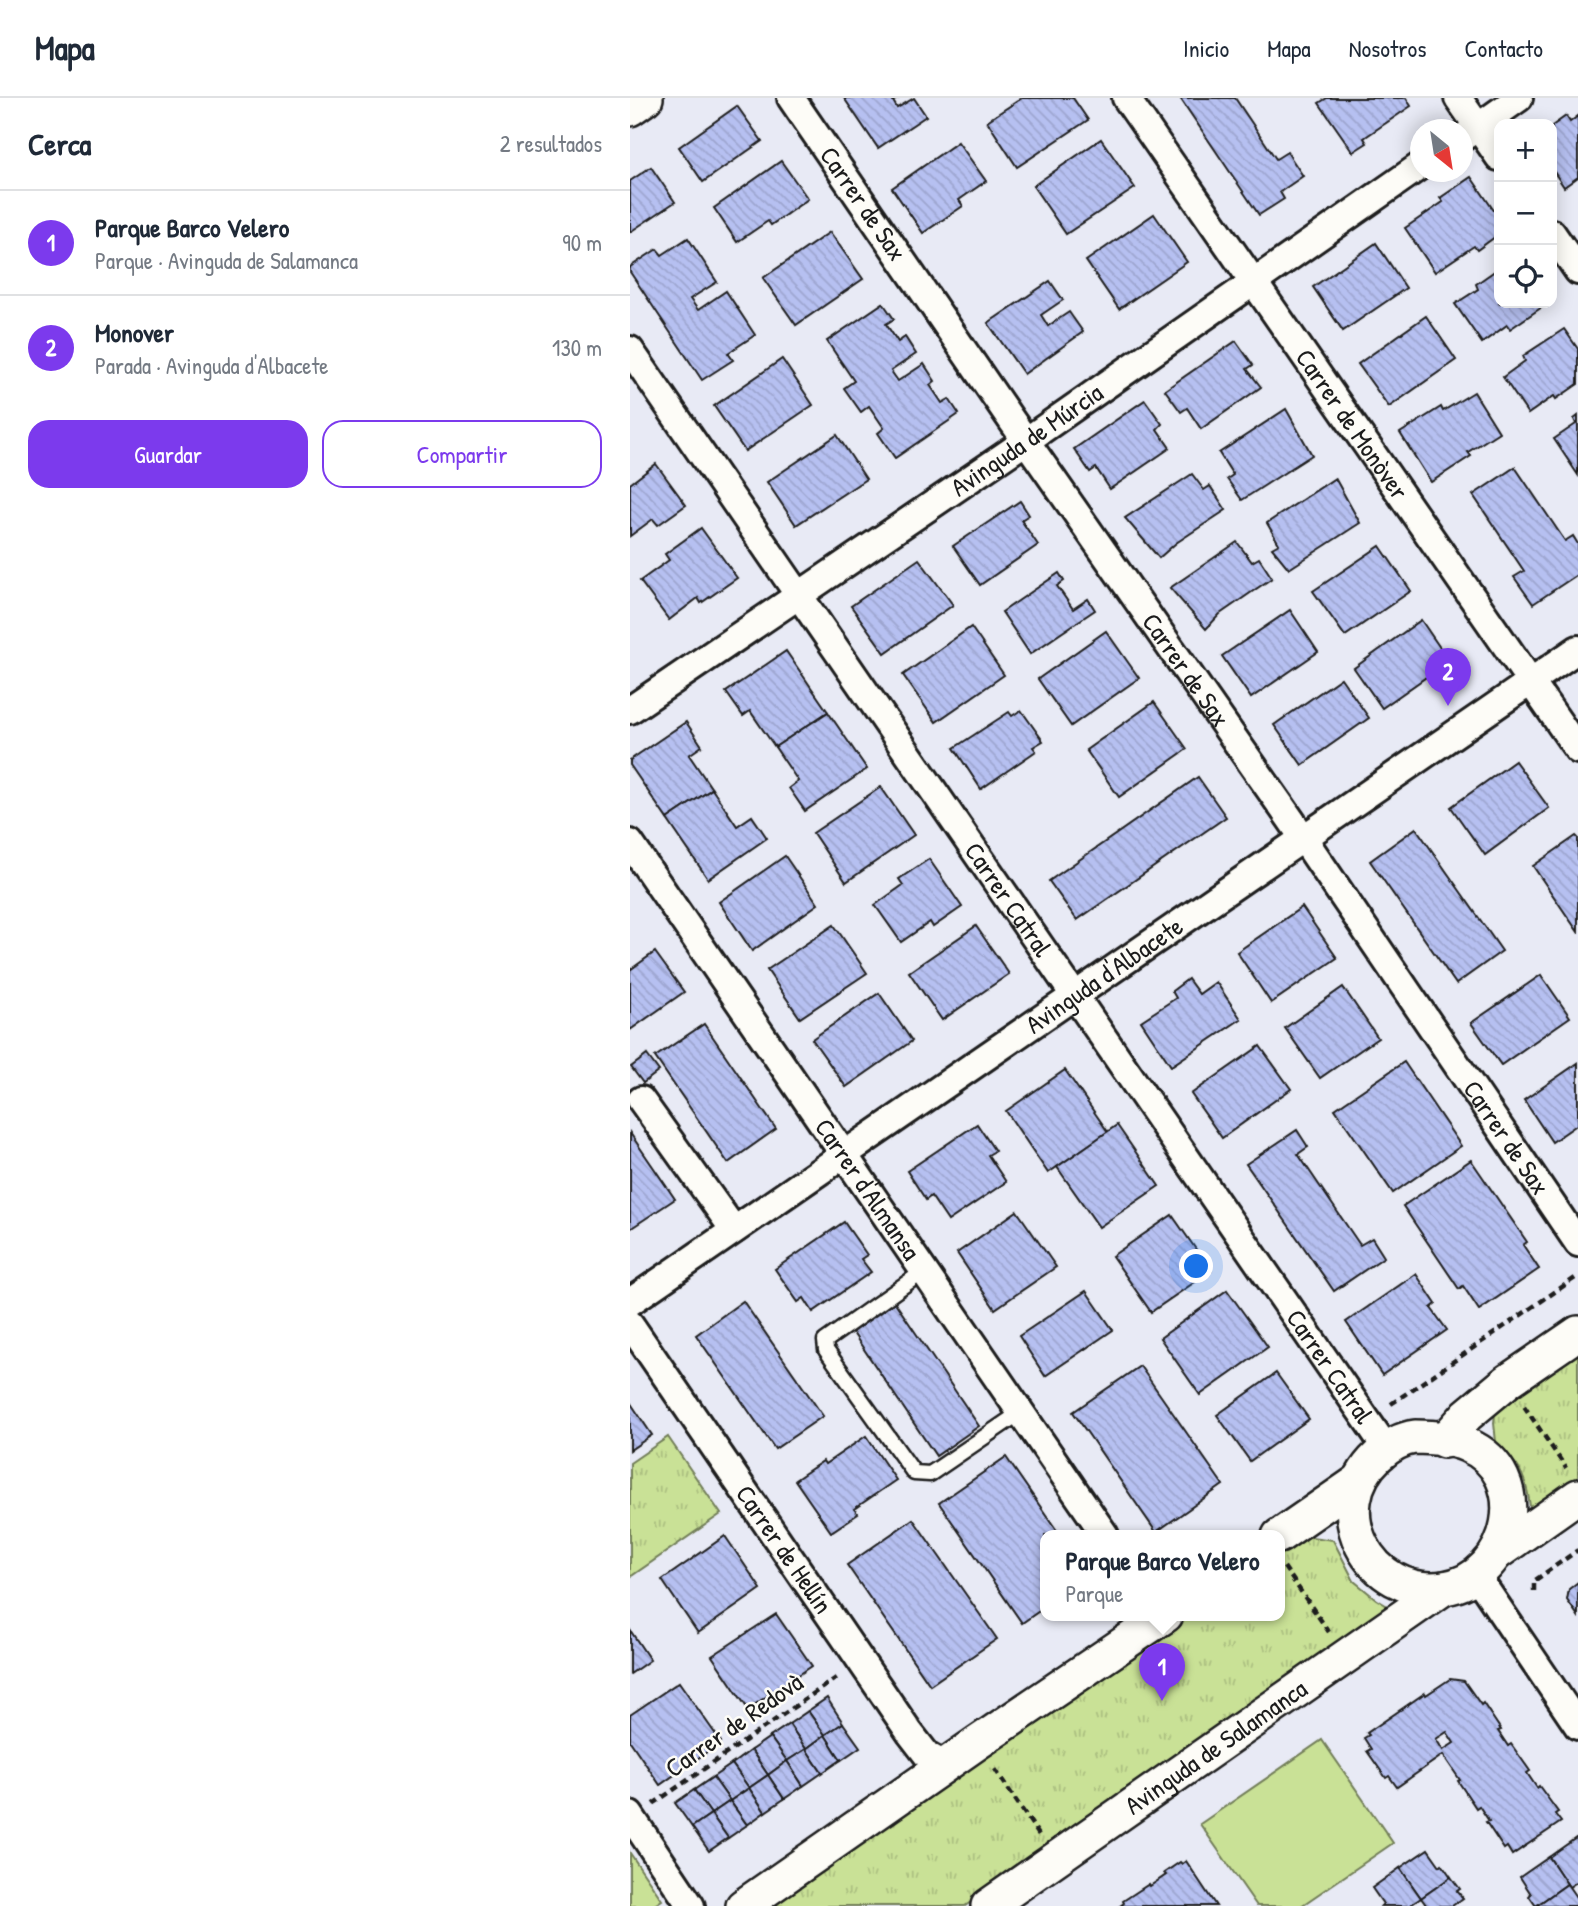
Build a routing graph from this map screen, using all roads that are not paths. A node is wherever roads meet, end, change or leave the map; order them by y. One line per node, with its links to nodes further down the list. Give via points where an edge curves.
1 (646, 98): 6 (street)
2 (791, 98): 16 (street, Carrer de Sax)
3 (1126, 98): 14 (street, Carrer de Monòver)
4 (1458, 98): 7 (street)
5 (1519, 98): 8 (street)
6 (630, 109)
7 (1465, 119)
8 (1473, 130)
9 (1473, 135): 10 (street)
10 (1494, 153)
11 (1410, 173): 14 (street, Avinguda de Múrcia)
12 (1557, 240): 13 (street)
13 (1578, 271)
14 (1252, 282): 16 (street, Avinguda de Múrcia); 19 (street, Carrer de Monòver)
15 (630, 350): 17 (street, Carrer Catral)
16 (1026, 441): 17 (street, Avinguda de Múrcia); 22 (street, Carrer de Sax)
17 (800, 596): 20 (street, Avinguda de Múrcia); 24 (street, Carrer Catral)
18 (1578, 649): 19 (street, Avinguda d'Albacete)
19 (1531, 681): 21 (street, Carrer de Monòver); 22 (street, Avinguda d'Albacete)
20 (630, 710)
21 (1578, 750)
22 (1303, 838): 24 (street, Avinguda d'Albacete); 28 (street, Carrer de Sax)
23 (630, 843): 26 (street, Carrer d'Almansa)
24 (1074, 996): 26 (street, Avinguda d'Albacete); 35 (street, Carrer Catral)
25 (641, 1100): 27 (street)
26 (845, 1154): 27 (street, Avinguda d'Albacete); 29 (street, Carrer d'Almansa)
27 (734, 1230): 30 (street, Avinguda d'Albacete)
28 (1578, 1243)
29 (924, 1271): 33 (street, Carrer d'Almansa); 33 (lane, via 825,1341 826,1350 914,1474 930,1474)
30 (630, 1302)
31 (630, 1324): 44 (street, Carrer de Hellín, via 910,1733 927,1755)
32 (1578, 1333): 34 (street, via 1508,1381)
33 (1021, 1412): 38 (street, Carrer d'Almansa)
34 (1444, 1441): 35 (street, via 1415,1437); 40 (street, via 1469,1446 1485,1457 1506,1490 1506,1533)
35 (1386, 1448): 36 (street)
36 (1360, 1480): 39 (street); 41 (street, via 1354,1521 1370,1559 1384,1574 1403,1584)
37 (1574, 1486): 40 (street)
38 (1102, 1530)
39 (1285, 1532)
40 (1486, 1564): 41 (street, via 1461,1584); 43 (street)
41 (1444, 1588): 48 (street, Avinguda de Salamanca)
42 (1153, 1621): 44 (street)
43 (1578, 1726)
44 (945, 1765): 47 (street)
45 (640, 1811): 46 (street)
46 (691, 1906)
47 (743, 1906)
48 (988, 1906)

